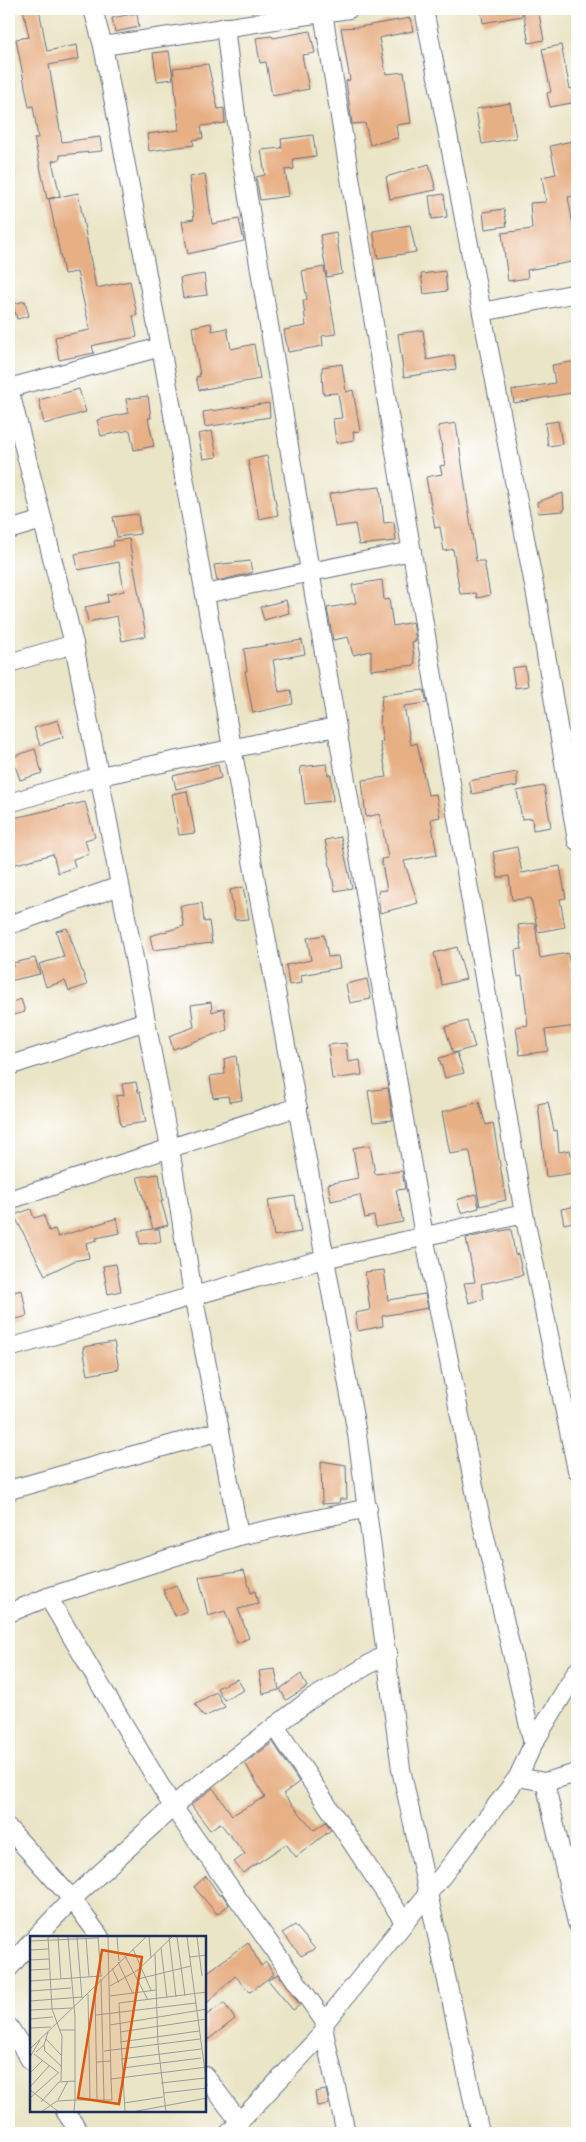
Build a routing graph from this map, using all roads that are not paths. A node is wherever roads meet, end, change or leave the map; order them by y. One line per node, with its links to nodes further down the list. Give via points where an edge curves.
1 (93, 9): 6 (street)
2 (348, 9): 4 (street)
3 (424, 9): 8 (street)
4 (323, 13): 5 (street); 12 (street)
5 (225, 28): 6 (street); 13 (street, via 241,155)
6 (103, 46): 9 (street)
7 (577, 293): 8 (street)
8 (482, 312): 21 (street, via 538,606)
9 (161, 347): 10 (street, via 9,388); 14 (street)
10 (42, 520): 11 (street); 15 (street)
11 (9, 530)
12 (412, 551): 13 (street); 29 (street)
13 (309, 571): 14 (street); 17 (street)
14 (205, 594): 18 (street)
15 (74, 644): 16 (street); 19 (street)
16 (9, 663)
17 (336, 727): 18 (street); 30 (street)
18 (232, 748): 19 (street); 26 (street)
19 (100, 776): 20 (street); 22 (street)
20 (9, 803)
21 (577, 839)
22 (120, 886): 23 (street); 24 (street)
23 (9, 925)
24 (146, 1021): 25 (street); 27 (street)
25 (9, 1066)
26 (298, 1108): 27 (street); 31 (street)
27 (170, 1148): 28 (street); 32 (street)
28 (9, 1200)
29 (524, 1214): 30 (street); 35 (street)
30 (424, 1236): 31 (street); 44 (street, via 478,1506)
31 (324, 1260): 32 (street); 37 (street)
32 (193, 1296): 33 (street); 34 (street)
33 (9, 1348)
34 (220, 1431): 36 (street); 38 (street)
35 (577, 1470)
36 (9, 1490)
37 (368, 1508): 38 (street); 41 (street)
38 (239, 1536): 39 (street)
39 (48, 1598): 40 (street); 48 (street)
40 (9, 1613)
41 (388, 1653): 43 (street, via 308,1701); 50 (street, via 402,1768)
42 (577, 1671): 44 (street)
43 (275, 1726): 48 (street); 52 (street)
44 (533, 1744): 46 (street)
45 (577, 1773): 47 (street)
46 (518, 1777): 47 (street); 50 (street)
47 (545, 1782): 53 (street)
48 (173, 1807): 51 (street); 59 (street)
49 (9, 1829): 51 (street)
50 (428, 1894): 52 (street); 66 (street)
51 (72, 1899): 54 (street); 55 (street)
52 (405, 1923): 59 (street)
53 (577, 1923)
54 (37, 1936)
55 (99, 1936)
56 (30, 1943): 57 (street)
57 (9, 1968)
58 (9, 2027): 60 (street)
59 (324, 2027): 63 (street); 65 (street)
60 (30, 2059)
61 (206, 2078): 63 (street)
62 (66, 2112): 64 (street)
63 (234, 2127)
64 (80, 2133)
65 (346, 2133)
66 (480, 2133)

